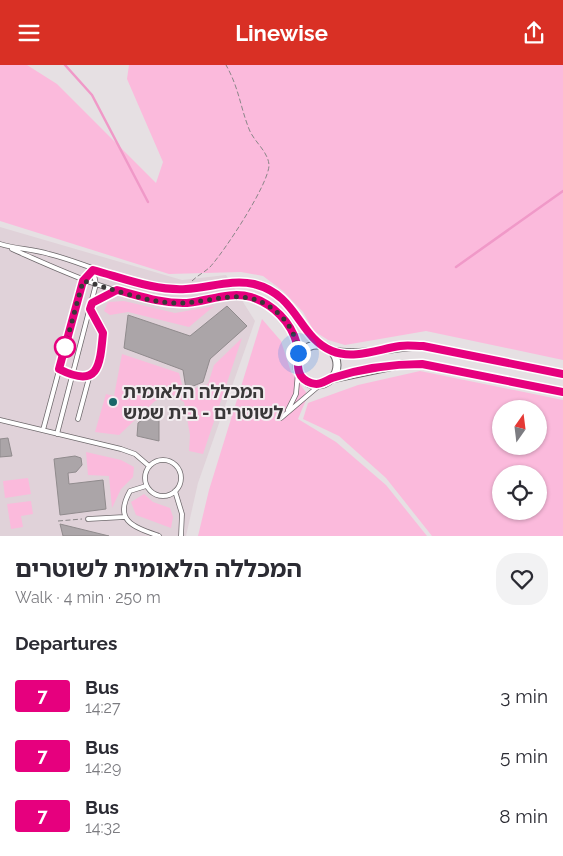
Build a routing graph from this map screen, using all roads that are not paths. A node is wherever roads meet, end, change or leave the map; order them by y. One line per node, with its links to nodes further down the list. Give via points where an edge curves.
1 (2, 245): 2 (lane, via 49,254); 3 (lane)
2 (93, 270): 3 (lane); 4 (lane); 8 (lane, via 156,287 187,289 234,283 255,285 280,297 296,312)
3 (83, 281): 4 (lane); 11 (lane)
4 (96, 284): 5 (lane); 6 (lane)
5 (117, 290): 6 (lane); 10 (lane, via 171,303 251,297 272,307 285,320 297,346)
6 (92, 303): 7 (lane)
7 (90, 309): 14 (lane); 15 (lane, via 103,333 94,373)
8 (317, 345): 9 (street); 10 (street, via 302,351)
9 (332, 351): 13 (street, via 361,353 423,346); 16 (street, via 337,362)
10 (297, 361): 12 (street)
11 (59, 369): 14 (lane); 23 (lane)
12 (298, 372): 17 (street, via 309,383); 19 (lane, via 296,394)
13 (563, 373)
14 (72, 376): 15 (lane); 24 (lane)
15 (89, 377): 21 (lane)
16 (331, 379): 17 (street); 18 (street, via 403,364 422,364)
17 (321, 384): 19 (lane)
18 (563, 391)
19 (286, 412): 20 (lane)
20 (280, 418)
21 (78, 419)
22 (0, 420): 23 (lane)
23 (43, 430): 24 (lane)
24 (57, 434): 25 (lane, via 121,449 135,454)
25 (149, 466): 26 (lane, via 144,477); 27 (lane, via 164,460 175,465 181,480)
26 (146, 486): 27 (lane, via 155,495); 28 (lane, via 130,491 123,503)
27 (175, 491): 31 (lane, via 182,514)
28 (124, 517): 29 (lane); 30 (lane, via 133,527)
29 (88, 519)
30 (158, 536)
31 (181, 536)

